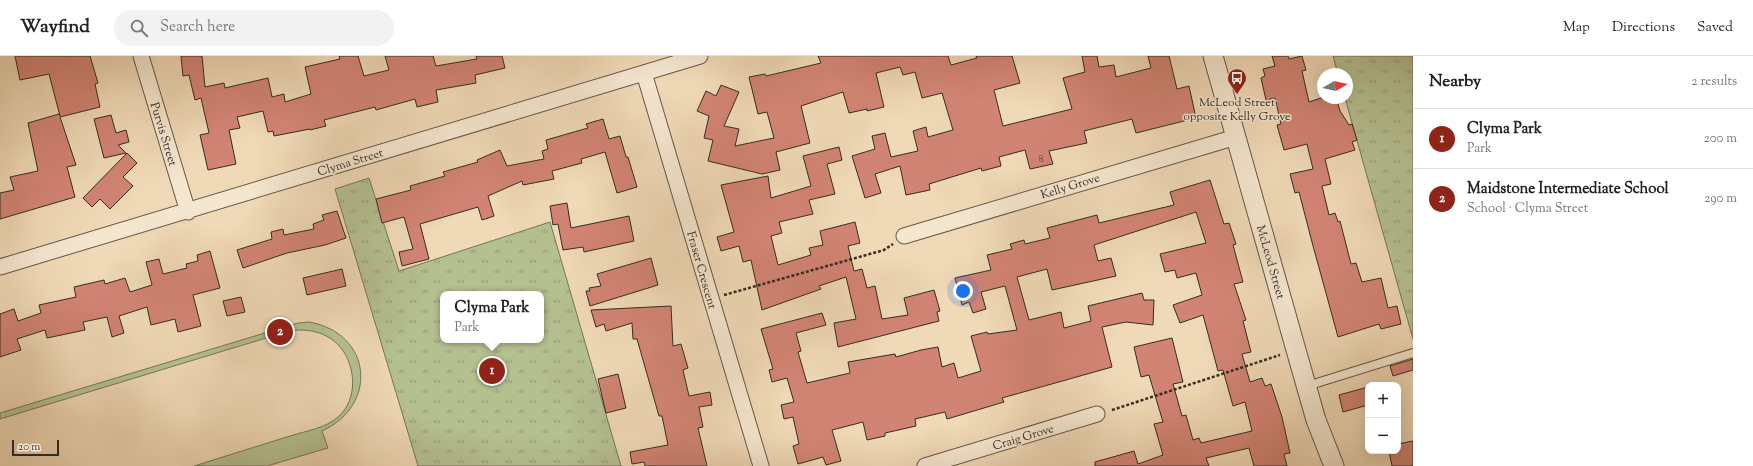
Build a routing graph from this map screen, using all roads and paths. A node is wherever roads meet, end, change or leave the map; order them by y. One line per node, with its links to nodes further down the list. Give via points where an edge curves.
1 (141, 56): 6 (street, Purvis Street)
2 (700, 56): 4 (street, Clyma Street)
3 (1213, 56): 5 (street, McLeod Street)
4 (644, 73): 6 (street, Clyma Street); 9 (street, Fraser Crescent)
5 (1236, 136): 7 (street, Kelly Grove); 10 (street, McLeod Street)
6 (188, 212): 8 (street, Clyma Street)
7 (904, 236): 9 (path, via 884,250)
8 (0, 267)
9 (710, 299): 14 (street, Fraser Crescent)
10 (1296, 350): 12 (street, McLeod Street); 13 (path)
11 (1413, 353): 12 (lane)
12 (1307, 386): 16 (street, McLeod Street, via 1316,420)
13 (1097, 414): 15 (street, Craig Grove)
14 (761, 466)
15 (926, 466)
16 (1334, 466)

